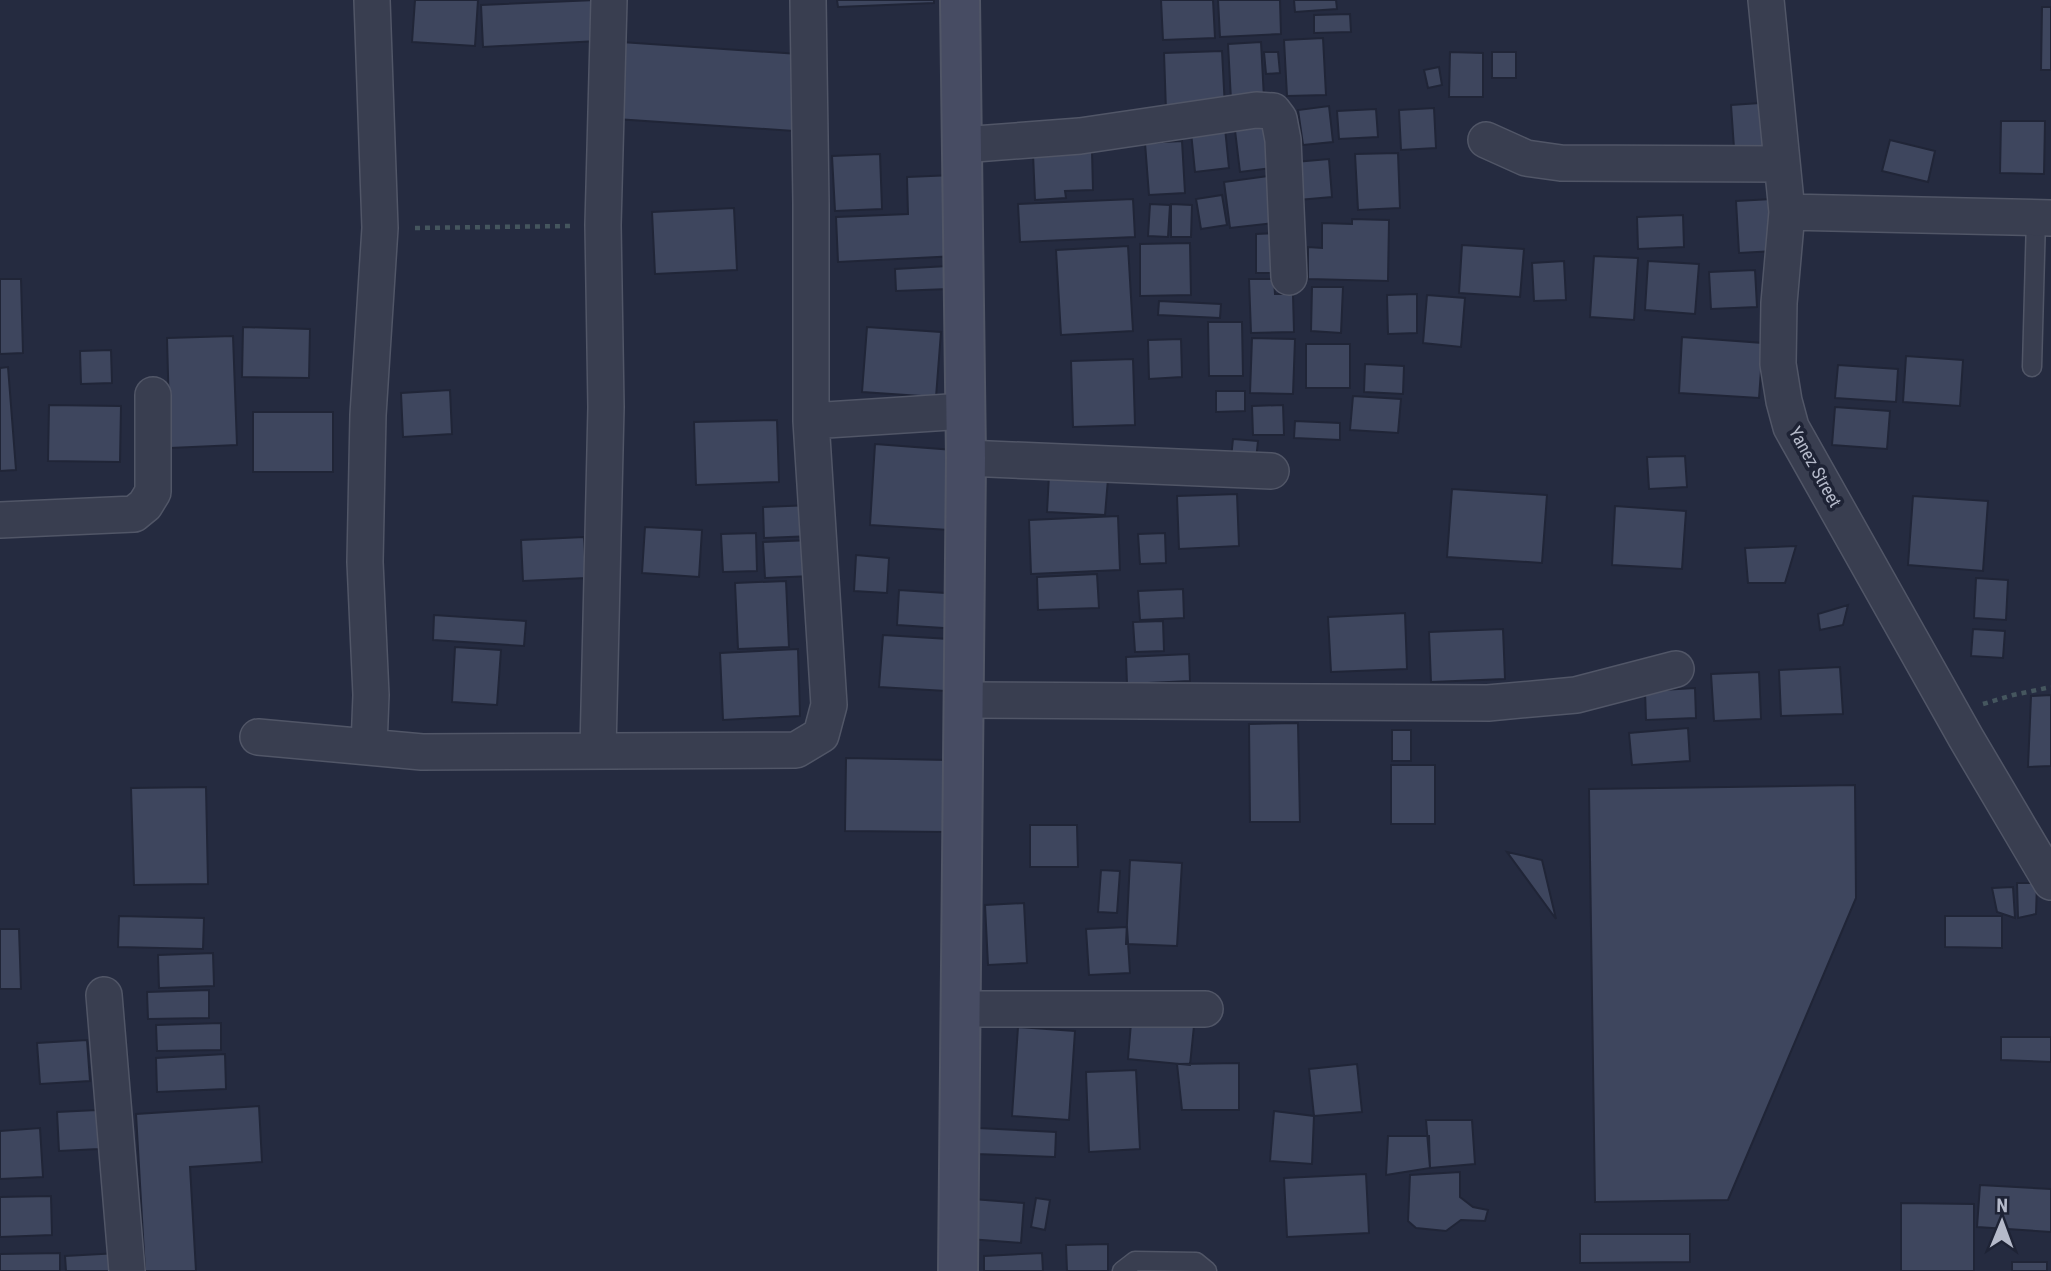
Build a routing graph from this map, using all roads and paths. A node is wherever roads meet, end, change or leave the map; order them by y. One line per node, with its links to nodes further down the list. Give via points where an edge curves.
1 (372, 0): 12 (street)
2 (608, 0): 11 (street)
3 (808, 0): 17 (street)
4 (960, 0): 7 (street)
5 (1766, 0): 8 (street, Yanez Street)
6 (1486, 140): 8 (street, via 1526,158 1561,163)
7 (962, 145): 13 (street, via 1080,136 1273,111 1283,139); 16 (street)
8 (1783, 164): 9 (street, Yanez Street)
9 (1787, 212): 10 (street); 24 (street, Yanez Street, via 1778,364 1791,427)
10 (2044, 218): 14 (lane)
11 (603, 225): 12 (path); 27 (street, via 606,407)
12 (380, 228): 26 (street, via 365,562)
13 (1289, 277)
14 (2032, 367)
15 (153, 395): 20 (street, via 153,492 134,514)
16 (965, 411): 17 (street); 18 (street)
17 (811, 421): 27 (street, via 830,705 821,735 796,750)
18 (966, 458): 19 (street); 23 (street)
19 (1270, 471)
20 (0, 520)
21 (1676, 669): 23 (street, via 1576,695 1488,703)
22 (2051, 687): 24 (path)
23 (964, 700): 30 (street)
24 (1952, 713): 28 (street, Yanez Street)
25 (258, 737): 26 (street)
26 (369, 747): 27 (street)
27 (598, 750)
28 (2051, 882)
29 (104, 995): 32 (street)
30 (961, 1009): 31 (street); 33 (street)
31 (1205, 1009)
32 (127, 1271)
33 (958, 1271)
34 (1122, 1271): 35 (lane, via 1135,1261 1196,1262)
35 (1207, 1271)

